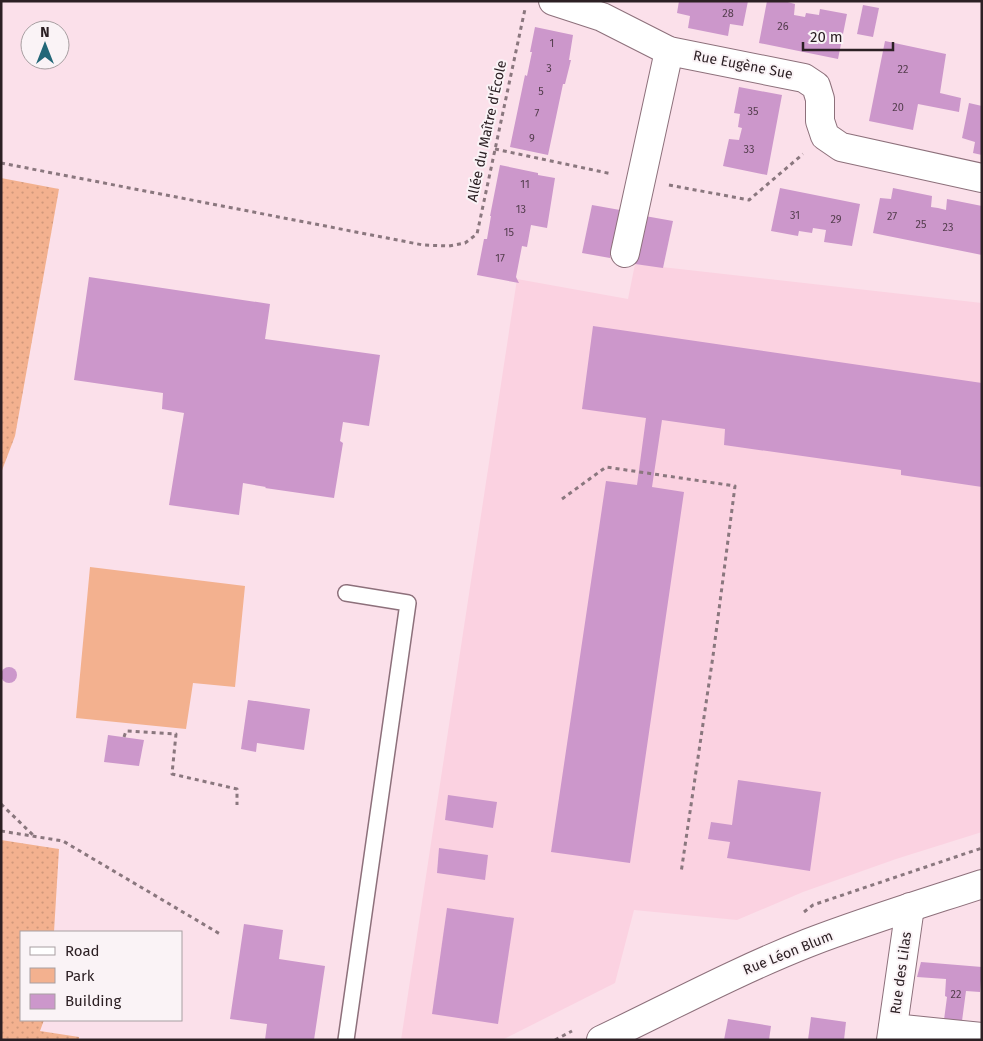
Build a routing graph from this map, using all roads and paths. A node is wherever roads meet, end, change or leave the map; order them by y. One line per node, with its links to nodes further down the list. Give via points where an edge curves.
1 (526, 1): 4 (path, Allée du Maître d'École, via 477,234 465,243 448,246 414,244)
2 (553, 1): 3 (street, Rue Eugène Sue, via 602,17)
3 (669, 51): 5 (street, Rue Eugène Sue, via 804,78 816,86 825,136 842,147); 6 (street)
4 (1, 163)
5 (982, 178)
6 (625, 253)
7 (562, 499): 14 (path, via 606,467 735,486)
8 (346, 593): 20 (lane, via 408,603)
9 (124, 737): 11 (path, via 126,731 176,734 172,774 237,789)
10 (1, 804): 13 (path)
11 (237, 804)
12 (1, 831): 13 (path)
13 (34, 836): 17 (path, via 62,841)
14 (681, 873)
15 (982, 884): 16 (street, Rue Léon Blum)
16 (910, 907): 18 (street, Rue des Lilas); 21 (street, Rue Léon Blum, via 808,943 706,988)
17 (220, 934)
18 (892, 1034): 19 (street)
19 (982, 1037)
20 (346, 1040)
21 (601, 1040)

